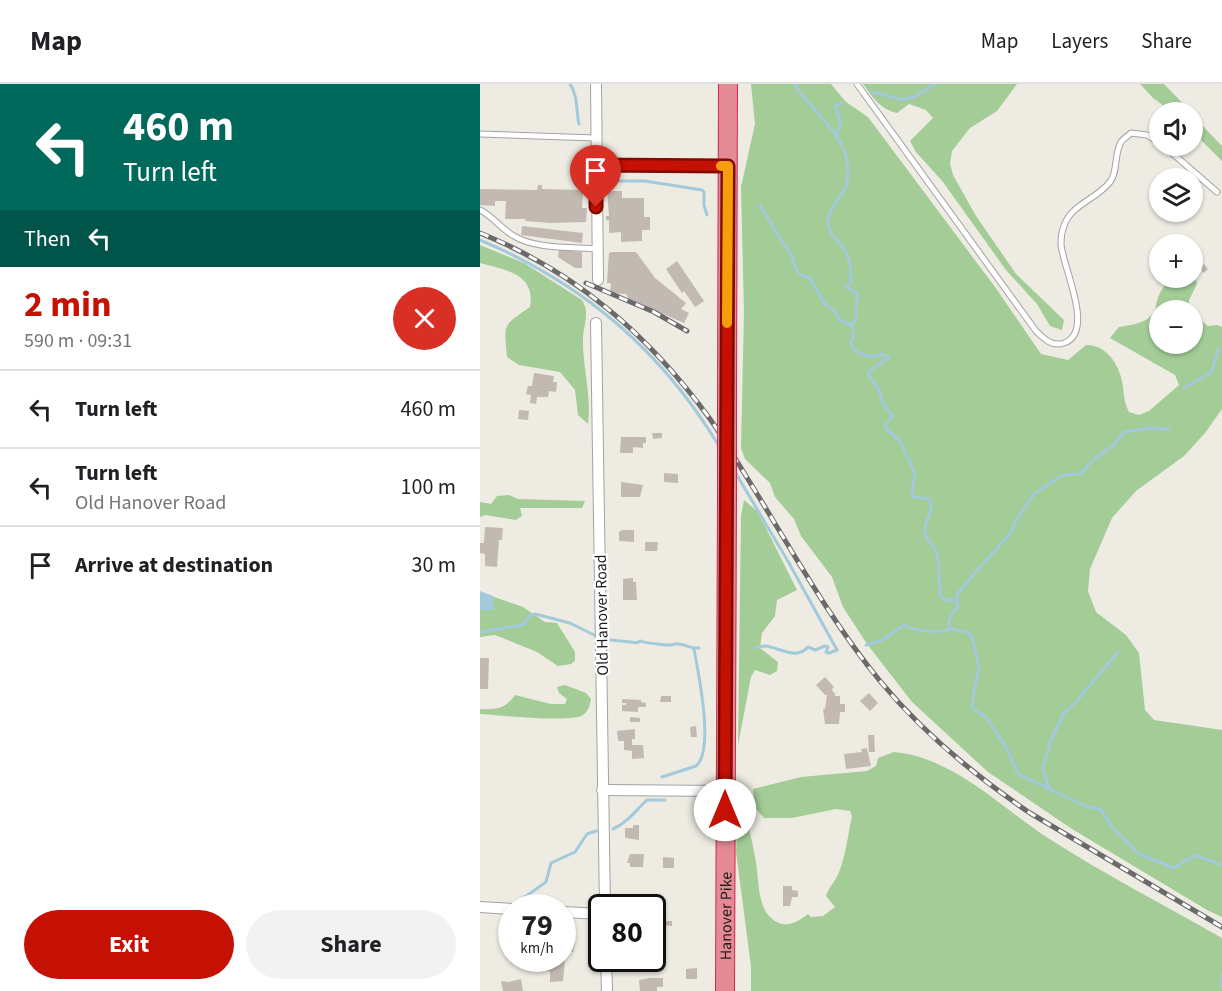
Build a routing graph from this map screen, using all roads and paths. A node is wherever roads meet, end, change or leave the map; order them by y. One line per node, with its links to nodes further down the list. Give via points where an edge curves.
1 (596, 84): 6 (street)
2 (728, 84): 9 (highway, Hanover Pike)
3 (857, 84): 5 (lane, via 1036,331 1056,344 1064,344 1073,335 1078,321 1061,244 1064,224 1070,214 1110,182 1121,142 1131,133)
4 (480, 134): 6 (lane)
5 (1149, 136)
6 (596, 138): 8 (street)
7 (1176, 156): 10 (lane)
8 (596, 165): 9 (street); 12 (street)
9 (728, 166): 16 (highway, Hanover Pike, bridge)
10 (1217, 192)
11 (480, 210): 12 (lane, via 513,236 531,244)
12 (597, 249): 13 (street)
13 (598, 280)
14 (596, 323): 15 (street, Old Hanover Road)
15 (602, 790): 16 (street); 17 (street, Old Hanover Road)
16 (725, 791): 22 (highway, Hanover Pike)
17 (605, 894)
18 (480, 907): 19 (street)
19 (498, 908)
20 (606, 972): 21 (street)
21 (607, 991)
22 (725, 991)

